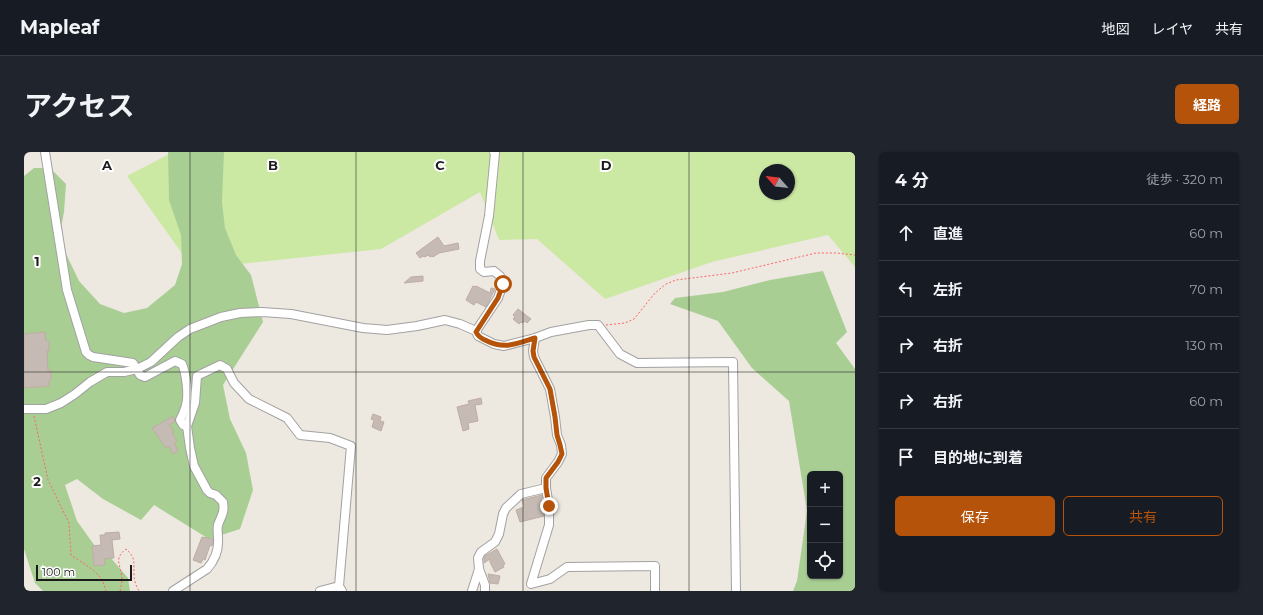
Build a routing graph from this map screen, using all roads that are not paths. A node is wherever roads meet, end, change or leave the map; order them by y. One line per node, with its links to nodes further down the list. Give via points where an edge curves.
1 (45, 152): 5 (street, via 67,290 86,352 93,357 133,363)
2 (494, 152): 3 (street, via 489,216 480,269 484,272 494,271 500,276 503,284 498,298)
3 (476, 332): 4 (street, via 483,339 504,346); 5 (street, via 445,320 388,330 363,328 291,314 240,313 190,329 151,362)
4 (535, 338): 8 (street, via 534,357 550,389 562,454 546,478); 17 (street, via 551,332 598,325 620,354 637,363 733,362)
5 (137, 369): 6 (street, via 107,372 61,403 46,409); 7 (street, via 140,375 145,377 175,361 182,364 187,394 186,406 180,420)
6 (28, 409)
7 (187, 426): 11 (street, via 194,403 197,376 220,365 227,369 234,383 249,399 287,418 300,435 330,438 351,446); 12 (street, via 194,466 207,490 223,502 223,514 218,527 217,554 211,565)
8 (546, 488): 9 (street, via 521,494 506,508 495,542 481,552 478,558); 10 (street, via 549,525)
9 (479, 569): 14 (street); 15 (street)
10 (531, 588): 16 (street, via 567,567 655,566)
11 (340, 589): 13 (street)
12 (173, 591)
13 (320, 591)
14 (472, 591)
15 (485, 591)
16 (655, 591)
17 (736, 591)

